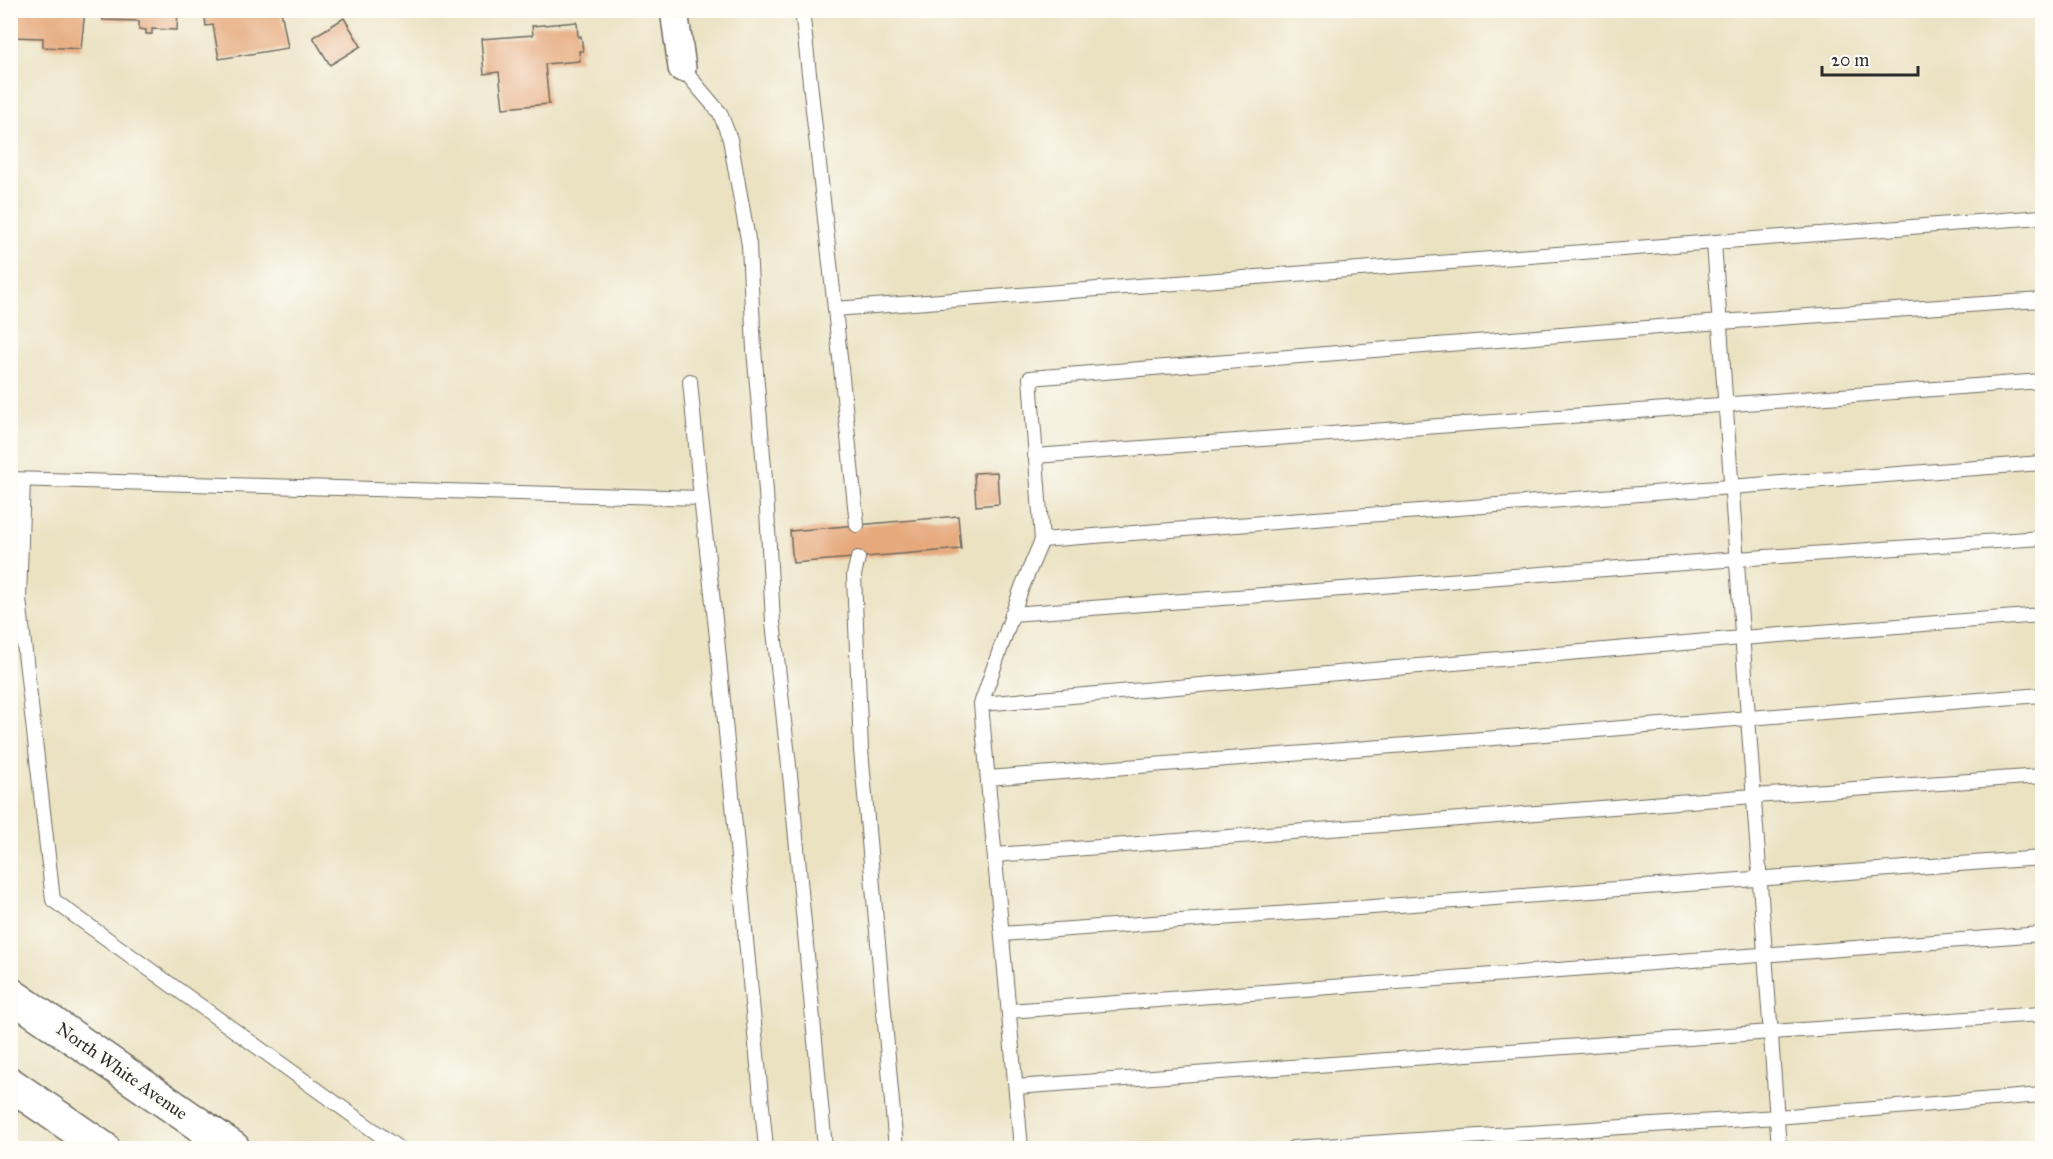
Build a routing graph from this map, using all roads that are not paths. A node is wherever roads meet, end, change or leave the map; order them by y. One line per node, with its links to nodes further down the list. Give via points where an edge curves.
1 (674, 10): 3 (street)
2 (802, 10): 7 (lane)
3 (682, 68): 50 (lane, via 720,113 730,140 749,245 773,622)
4 (2043, 217): 5 (lane)
5 (1714, 243): 7 (lane); 8 (lane)
6 (2043, 300): 8 (lane)
7 (835, 309): 17 (lane)
8 (1720, 322): 11 (lane); 12 (lane, via 1030,378)
9 (690, 381): 16 (lane)
10 (2043, 381): 11 (lane)
11 (1726, 406): 12 (lane); 15 (lane)
12 (1035, 456): 19 (lane)
13 (2043, 463): 15 (lane)
14 (17, 479): 16 (lane); 20 (lane)
15 (1732, 488): 19 (lane); 22 (lane)
16 (701, 498): 49 (lane)
17 (857, 525)
18 (2043, 538): 22 (lane)
19 (1042, 540): 23 (lane)
20 (16, 549): 48 (lane, via 53,900)
21 (858, 558): 51 (lane, via 854,575 861,750)
22 (1737, 559): 23 (lane); 25 (lane)
23 (1012, 614): 27 (lane)
24 (2043, 615): 25 (lane)
25 (1742, 638): 27 (lane); 28 (lane)
26 (2043, 694): 28 (lane)
27 (981, 704): 30 (lane)
28 (1748, 716): 30 (lane); 31 (lane)
29 (2043, 776): 31 (lane)
30 (988, 778): 32 (lane)
31 (1754, 796): 32 (lane); 34 (lane)
32 (995, 855): 35 (lane)
33 (2043, 858): 34 (lane)
34 (1760, 879): 35 (lane); 37 (lane)
35 (1002, 934): 39 (lane)
36 (2043, 934): 37 (lane)
37 (1765, 955): 39 (lane); 41 (lane)
38 (10, 994): 47 (main road, North White Avenue)
39 (1009, 1011): 43 (lane)
40 (2043, 1014): 41 (lane)
41 (1771, 1032): 43 (lane); 45 (lane)
42 (10, 1084): 46 (main road)
43 (1016, 1087): 52 (lane)
44 (2043, 1095): 45 (lane)
45 (1777, 1117): 53 (lane); 54 (lane)
46 (103, 1149)
47 (233, 1149)
48 (398, 1149)
49 (766, 1149)
50 (825, 1149)
51 (896, 1149)
52 (1021, 1149)
53 (1293, 1149)
54 (1779, 1149)

